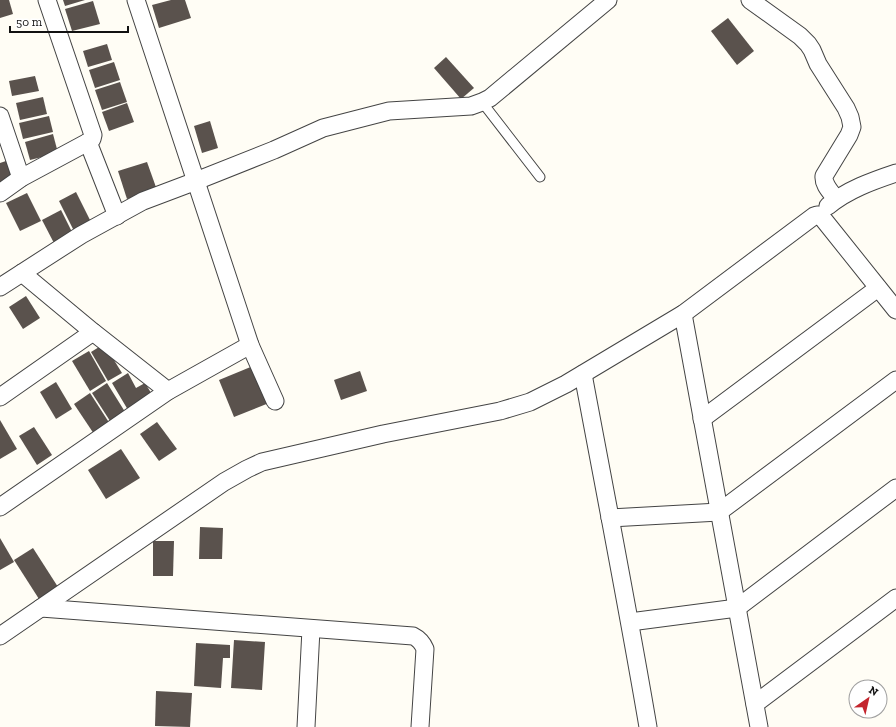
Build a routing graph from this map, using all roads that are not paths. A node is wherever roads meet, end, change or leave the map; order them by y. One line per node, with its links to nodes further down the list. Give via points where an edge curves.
1 (47, 0): 7 (street, via 93,135 92,140)
2 (136, 0): 11 (street)
3 (608, 0): 5 (street)
4 (750, 0): 13 (street, via 808,44 850,117 852,127 849,135 824,176 825,184)
5 (482, 102): 9 (lane); 11 (street, via 471,106 388,111 323,128)
6 (0, 116): 10 (street)
7 (88, 142): 10 (street); 15 (street)
8 (896, 174): 13 (street, via 870,182)
9 (540, 177)
10 (21, 178): 12 (street)
11 (196, 181): 15 (street, via 143,201); 22 (street)
12 (0, 193)
13 (836, 199): 14 (street)
14 (817, 215): 18 (street, via 820,215); 20 (street)
15 (117, 216): 16 (street)
16 (22, 274): 17 (street); 21 (street)
17 (0, 287)
18 (878, 288): 19 (street); 28 (street)
19 (896, 310)
20 (683, 314): 23 (street); 28 (street)
21 (93, 332): 25 (street); 26 (street)
22 (250, 345): 25 (street); 27 (street)
23 (583, 374): 32 (street); 34 (street, via 530,402 500,411 383,434 257,464 224,482)
24 (896, 380): 31 (street)
25 (168, 391): 30 (street)
26 (0, 397)
27 (274, 401)
28 (702, 419): 31 (street)
29 (896, 488): 35 (street)
30 (0, 507)
31 (719, 512): 32 (street); 35 (street)
32 (610, 518): 36 (street)
33 (896, 598): 39 (street)
34 (41, 608): 37 (street); 38 (street)
35 (738, 608): 36 (street); 39 (street)
36 (630, 622): 42 (street)
37 (311, 629): 40 (street); 41 (street, via 413,636 419,639 425,649)
38 (0, 636)
39 (755, 704): 43 (street)
40 (306, 727)
41 (420, 727)
42 (648, 727)
43 (759, 727)

